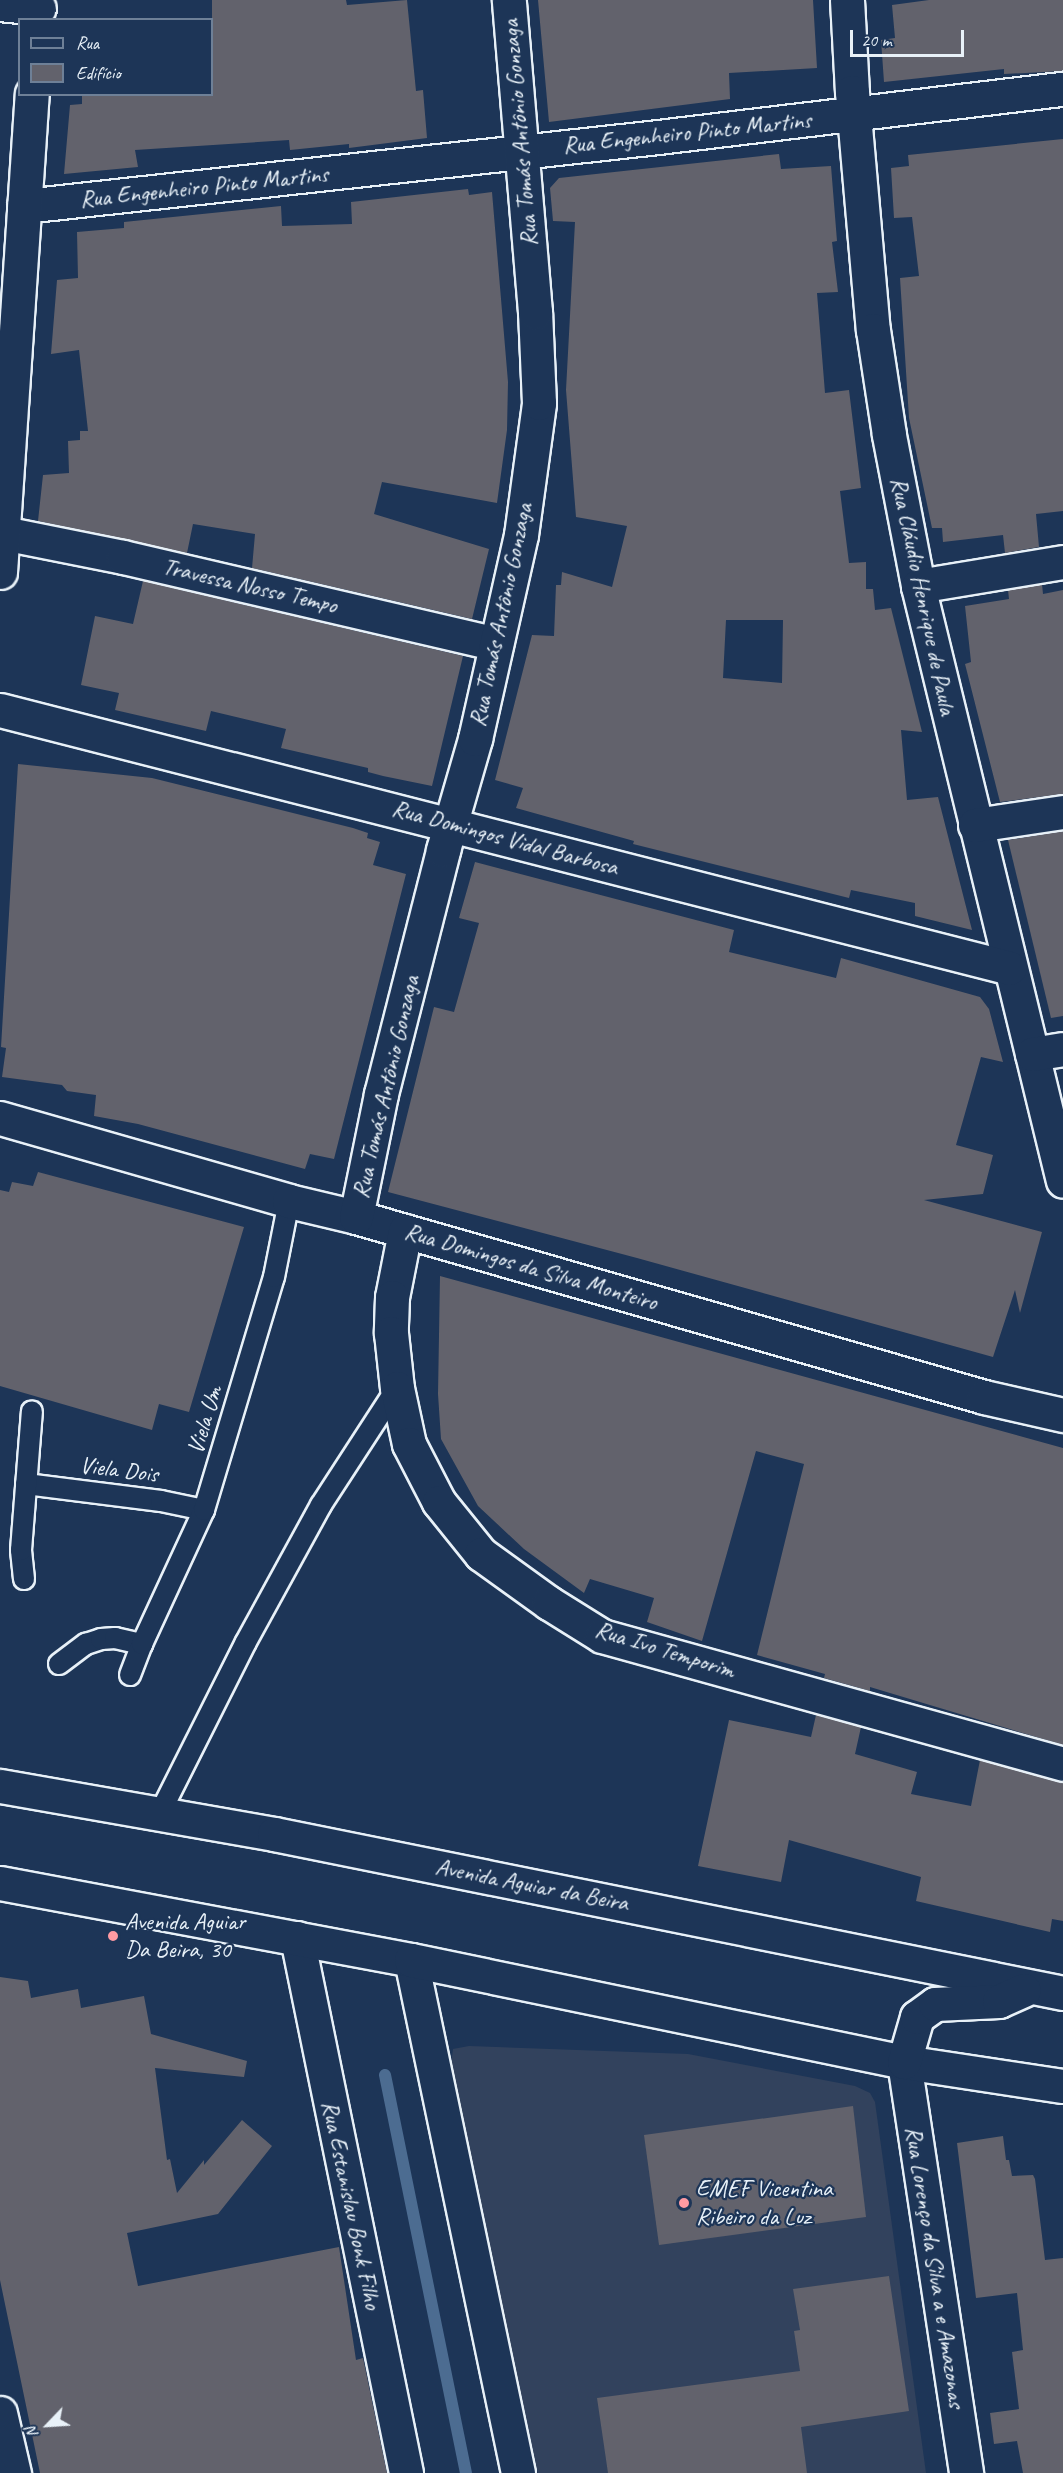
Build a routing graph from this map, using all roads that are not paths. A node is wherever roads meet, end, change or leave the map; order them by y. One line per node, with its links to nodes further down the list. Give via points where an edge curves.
1 (509, 0): 8 (street, Rua Tomás Antônio Gonzaga)
2 (847, 0): 7 (street, Rua Cláudio Henrique de Paula)
3 (0, 4): 4 (street)
4 (38, 9)
5 (1063, 88): 7 (street, Rua Engenheiro Pinto Martins)
6 (32, 96): 9 (street)
7 (854, 114): 8 (street, Rua Engenheiro Pinto Martins); 14 (street, Rua Cláudio Henrique de Paula, via 873,330)
8 (522, 152): 9 (street, Rua Engenheiro Pinto Martins); 15 (street, Rua Tomás Antônio Gonzaga, via 539,403 521,535)
9 (24, 206): 10 (street)
10 (7, 362): 11 (street)
11 (3, 533): 13 (street); 15 (street, Travessa Nosso Tempo, via 146,562)
12 (1063, 562): 14 (street)
13 (0, 572)
14 (918, 586): 19 (street, Rua Cláudio Henrique de Paula)
15 (496, 644): 18 (street, Rua Tomás Antônio Gonzaga, via 475,740)
16 (0, 710): 18 (street, Rua Domingos Vidal Barbosa)
17 (1063, 812): 19 (street)
18 (451, 823): 20 (street, Rua Domingos Vidal Barbosa); 25 (street, Rua Tomás Antônio Gonzaga, via 381,1094)
19 (975, 825): 20 (street, Rua Cláudio Henrique de Paula)
20 (1010, 968): 21 (street, Rua Cláudio Henrique de Paula)
21 (1047, 1051): 23 (street, Rua Cláudio Henrique de Paula)
22 (0, 1118): 24 (street, Rua Domingos da Silva Monteiro)
23 (1063, 1181)
24 (289, 1201): 25 (street, Rua Domingos da Silva Monteiro); 31 (lane, Viela Um, via 274,1277)
25 (356, 1217): 26 (street, Rua Domingos da Silva Monteiro)
26 (405, 1231): 27 (street, Rua Ivo Temporim, via 392,1297); 29 (street, Rua Domingos da Silva Monteiro, via 984,1397)
27 (397, 1388): 36 (street, Rua Ivo Temporim, via 409,1444 440,1502 481,1554 602,1636); 38 (lane, via 321,1505 246,1642)
28 (33, 1411): 30 (lane)
29 (1063, 1415)
30 (26, 1484): 31 (lane, Viela Dois); 32 (lane, via 21,1550)
31 (204, 1510): 33 (lane, Viela Um)
32 (24, 1579)
33 (142, 1644): 34 (lane, via 101,1639 86,1644); 35 (lane, Viela Um)
34 (59, 1664)
35 (130, 1675)
36 (1063, 1764)
37 (0, 1786): 38 (street, Avenida Aguiar da Beira)
38 (160, 1814): 42 (street, Avenida Aguiar da Beira, via 698,1918)
39 (0, 1883): 40 (street)
40 (297, 1938): 41 (street); 48 (street, Rua Estanislau Bonk Filho)
41 (411, 1960): 44 (street); 49 (street)
42 (1028, 1988): 43 (street, Avenida Aguiar da Beira); 44 (street, via 999,2001 935,2004 917,2017)
43 (1063, 1993)
44 (904, 2062): 45 (street); 50 (street, Rua Lorenço da Silva a e Amazonas)
45 (1063, 2086)
46 (0, 2413): 47 (street)
47 (14, 2473)
48 (406, 2473)
49 (518, 2473)
50 (966, 2473)

